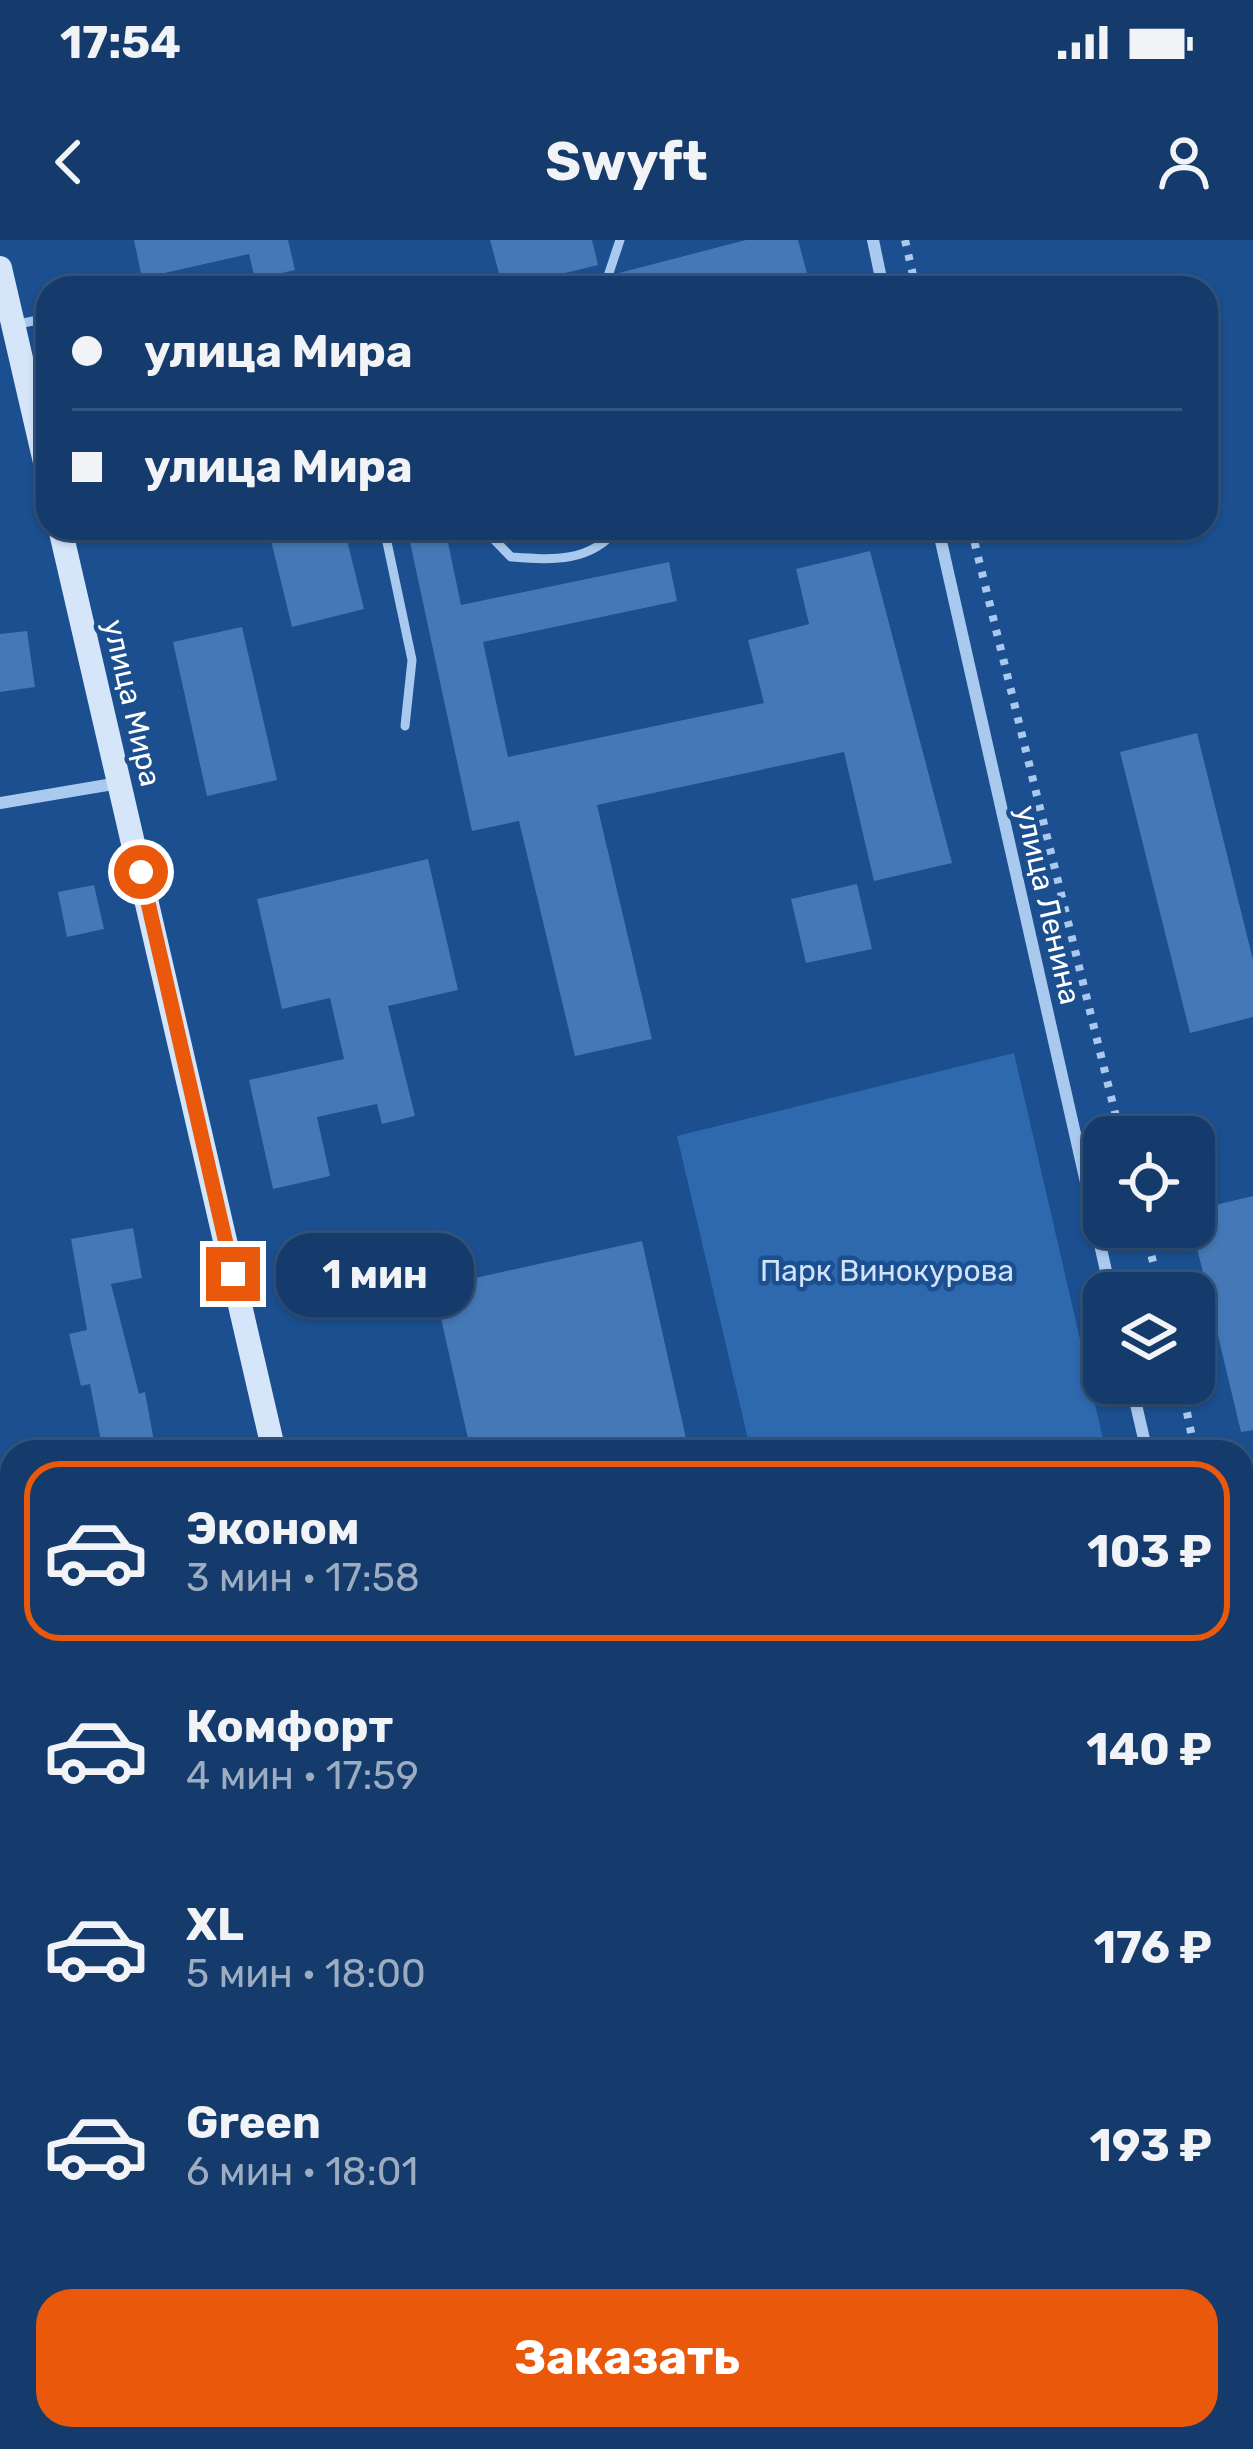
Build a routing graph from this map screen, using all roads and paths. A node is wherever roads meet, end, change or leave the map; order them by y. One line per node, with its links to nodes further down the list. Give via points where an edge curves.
1 (620, 240): 5 (lane)
2 (873, 240): 6 (street)
3 (905, 240): 7 (path)
4 (0, 268): 9 (main road)
5 (608, 276)
6 (881, 276)
7 (913, 276)
8 (36, 321): 9 (lane)
9 (13, 326): 10 (main road)
10 (36, 424)
11 (63, 540): 18 (main road, улица Мира)
12 (387, 540): 17 (lane, via 412,660)
13 (495, 540): 14 (lane, via 511,556 551,560 589,555)
14 (605, 540)
15 (941, 540): 21 (street, улица Ленина)
16 (974, 540): 20 (path)
17 (404, 726)
18 (120, 783): 19 (street); 24 (main road, улица Мира)
19 (0, 802)
20 (1116, 1116)
21 (1106, 1272)
22 (1136, 1404): 25 (street)
23 (1185, 1404): 26 (path)
24 (271, 1440)
25 (1144, 1440)
26 (1192, 1440)

